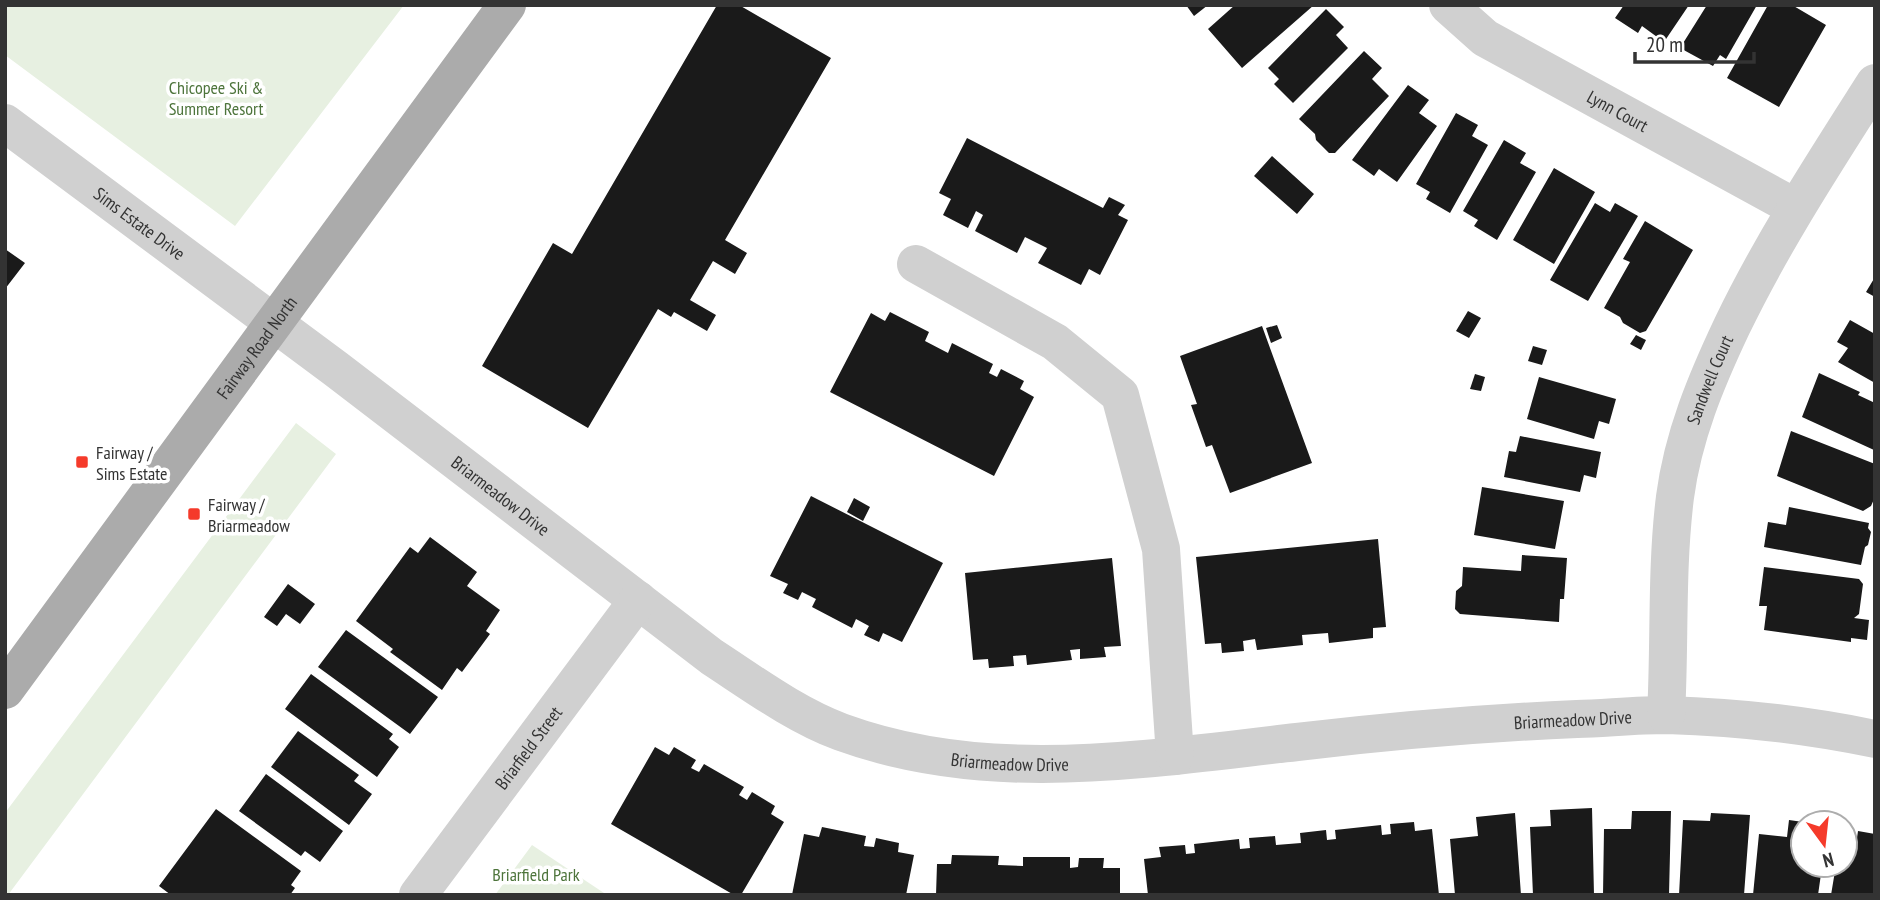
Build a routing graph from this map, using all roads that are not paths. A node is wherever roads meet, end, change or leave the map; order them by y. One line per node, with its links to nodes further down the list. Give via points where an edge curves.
1 (507, 5): 7 (main road, Fairway Road North)
2 (1448, 5): 5 (street, Lynn Court, via 1485,38)
3 (1875, 83): 5 (street, Sandwell Court)
4 (5, 123): 7 (street, Sims Estate Drive)
5 (1796, 208): 10 (street, Sandwell Court, via 1761,266 1694,414 1675,496)
6 (916, 264): 12 (street, via 1055,342 1120,396 1161,549)
7 (275, 324): 8 (street, Briarmeadow Drive); 9 (main road, Fairway Road North)
8 (638, 600): 12 (street, Briarmeadow Drive, via 712,657 839,732 957,760 1031,766); 13 (street, Briarfield Street)
9 (5, 690)
10 (1666, 715): 11 (street, Briarmeadow Drive, via 1813,727); 12 (street, Briarmeadow Drive, via 1482,723)
11 (1875, 739)
12 (1175, 757)
13 (418, 895)

